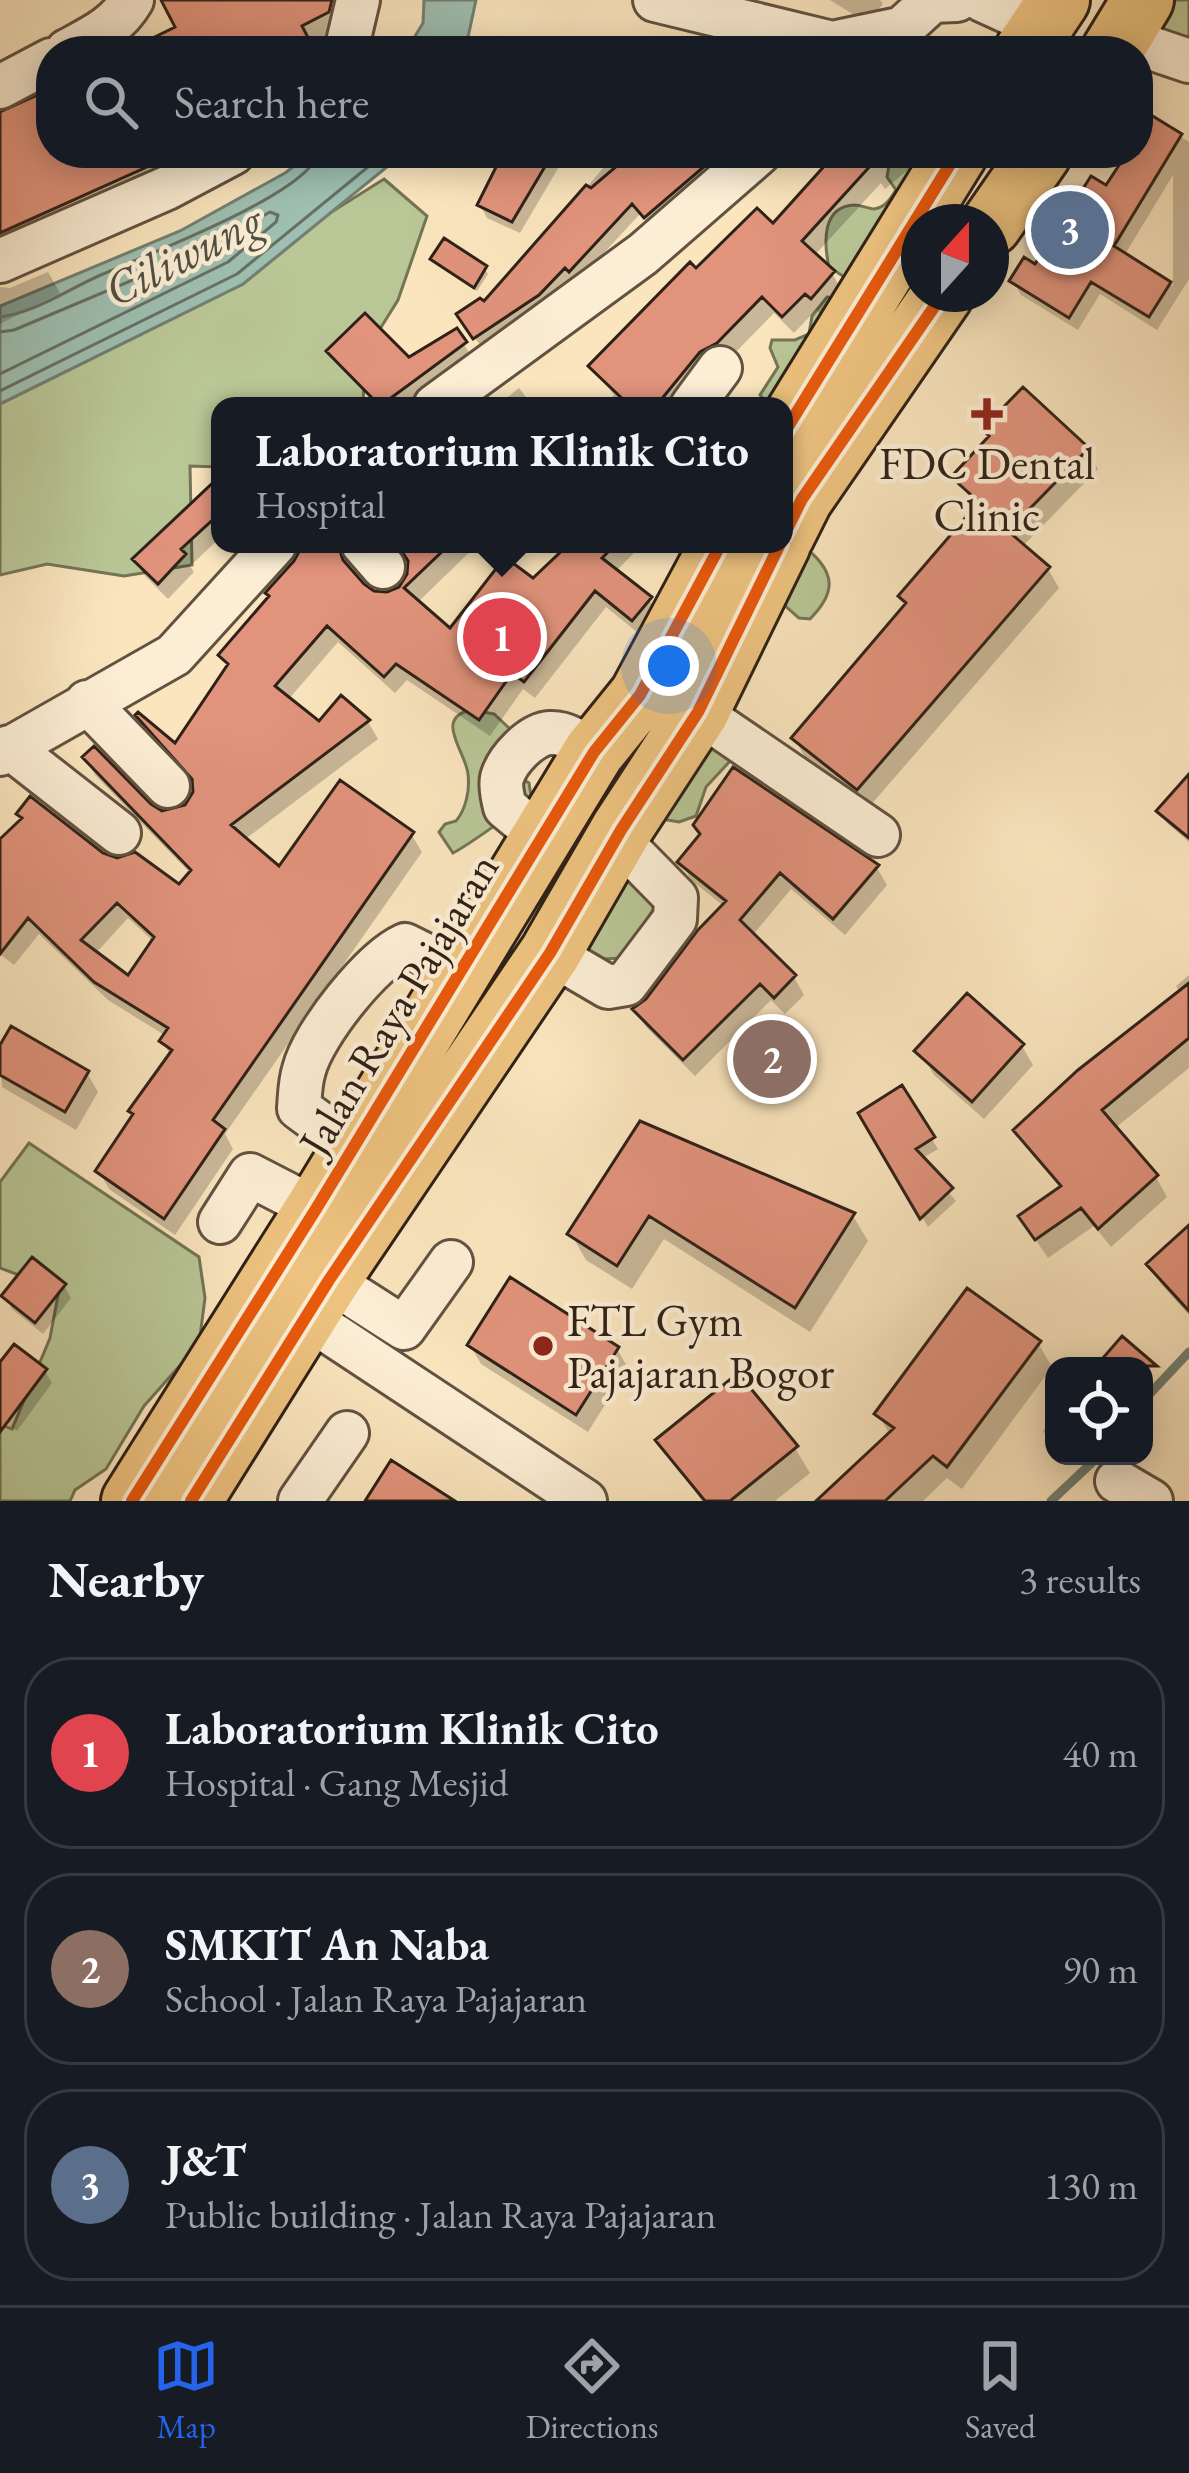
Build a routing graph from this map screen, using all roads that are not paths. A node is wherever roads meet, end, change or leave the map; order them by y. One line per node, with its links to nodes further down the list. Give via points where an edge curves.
1 (132, 0): 7 (street)
2 (358, 0): 8 (street)
3 (655, 0): 9 (street)
4 (957, 0): 10 (street, via 932,1)
5 (982, 0): 6 (street)
6 (1042, 26)
7 (95, 36)
8 (350, 36)
9 (803, 36)
10 (894, 36)
11 (1153, 44): 12 (street)
12 (1189, 61)
13 (36, 68): 14 (street)
14 (0, 87)
15 (205, 168): 20 (street)
16 (743, 168): 23 (street, via 643,254)
17 (948, 168): 25 (highway)
18 (1031, 168): 19 (highway)
19 (1006, 204)
20 (0, 261)
21 (931, 312): 26 (highway)
22 (720, 368): 24 (street)
23 (447, 397)
24 (699, 397)
25 (793, 418)
26 (793, 517)
27 (267, 553): 31 (street, via 174,655)
28 (716, 553): 30 (highway, Jalan Raya Pajajaran)
29 (776, 553): 32 (highway, Jalan Raya Pajajaran)
30 (640, 695): 32 (street); 39 (highway, Jalan Raya Pajajaran, via 594,752)
31 (87, 702): 33 (street); 34 (street)
32 (698, 712): 35 (highway, Jalan Raya Pajajaran); 37 (street)
33 (4, 750): 36 (street)
34 (167, 786)
35 (620, 830): 38 (highway, Jalan Raya Pajajaran); 38 (street, via 620,841 676,898 675,919 626,984 608,987)
36 (119, 832)
37 (878, 835)
38 (550, 953): 44 (highway, Jalan Raya Pajajaran)
39 (459, 972): 40 (highway, Jalan Raya Pajajaran); 40 (street, via 405,945 386,954 304,1066 299,1108)
40 (352, 1147): 41 (highway, Jalan Raya Pajajaran)
41 (316, 1209): 42 (street, via 250,1175); 46 (highway, Jalan Raya Pajajaran)
42 (220, 1222)
43 (451, 1262): 44 (street, via 404,1328)
44 (318, 1299): 47 (highway, Jalan Raya Pajajaran); 49 (street)
45 (347, 1432): 48 (street)
46 (132, 1501)
47 (191, 1501)
48 (300, 1501)
49 (585, 1501)

